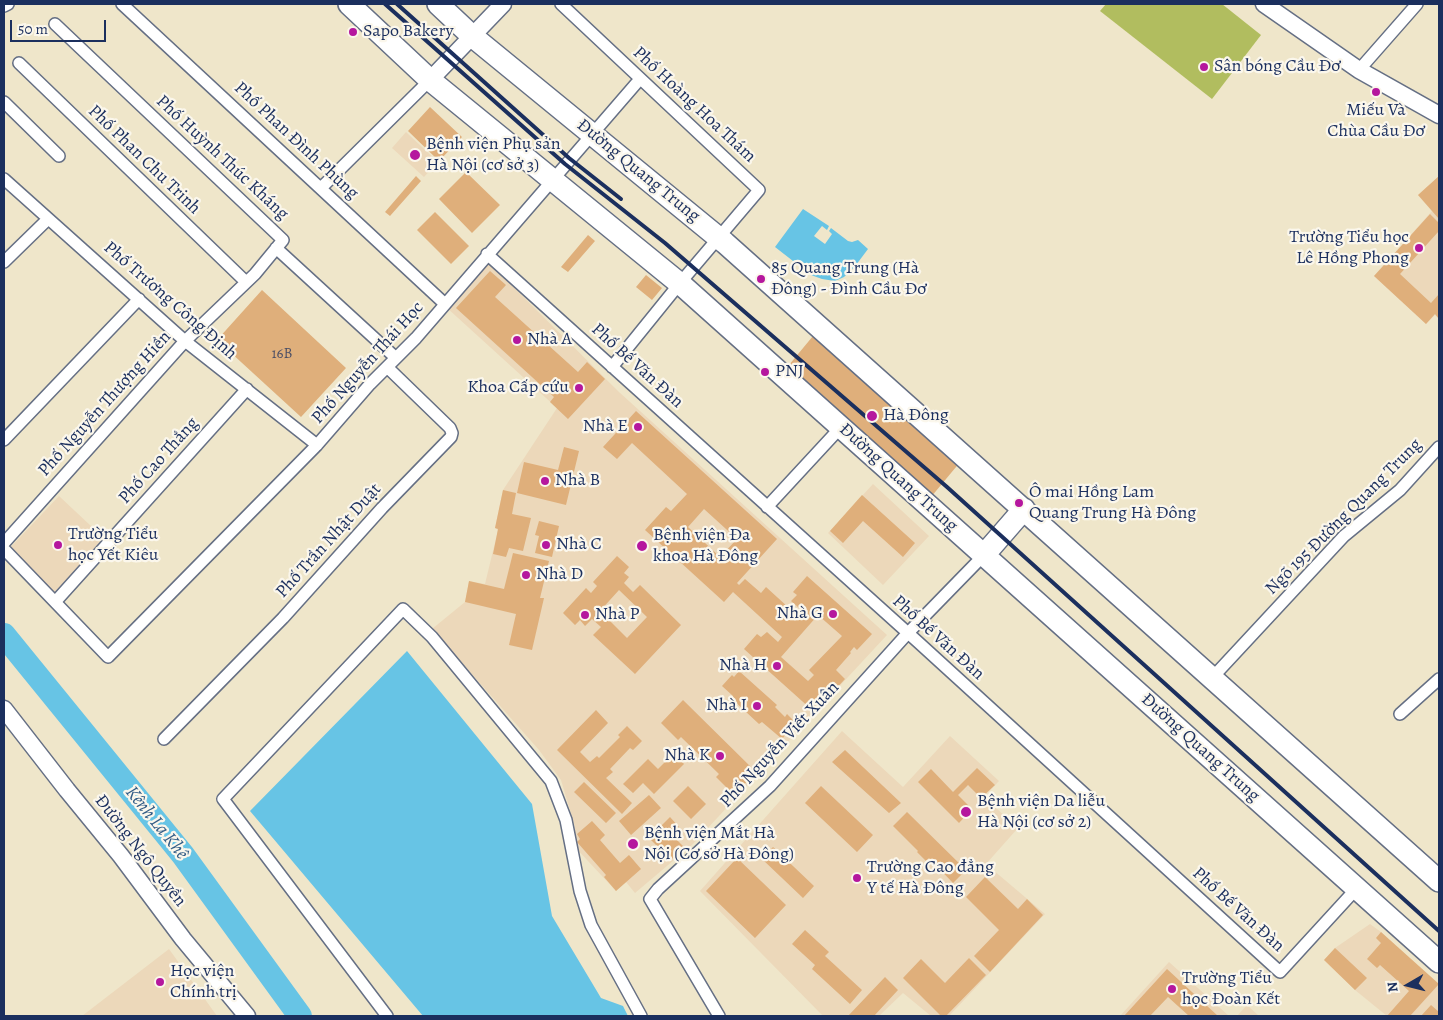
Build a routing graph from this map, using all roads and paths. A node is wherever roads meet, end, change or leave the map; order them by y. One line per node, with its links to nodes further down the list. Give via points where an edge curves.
1 (8, 4): 9 (street)
2 (122, 4): 22 (street, Phố Phan Đình Phùng)
3 (349, 4): 15 (highway, Đường Quang Trung)
4 (438, 4): 11 (highway, Đường Quang Trung)
5 (503, 4): 11 (street)
6 (560, 4): 14 (street, Phố Hoàng Hoa Thám)
7 (1264, 4): 13 (street)
8 (1417, 4): 13 (street)
9 (4, 6)
10 (55, 24): 25 (street, Phố Huỳnh Thúc Kháng, via 283,240)
11 (472, 36): 15 (street); 18 (highway, Đường Quang Trung)
12 (18, 63): 28 (street, Phố Phan Chu Trinh)
13 (1359, 70): 17 (street)
14 (640, 79): 18 (street, Phố Nguyễn Thái Học); 24 (street, Phố Hoàng Hoa Thám, via 759,190)
15 (430, 80): 21 (highway, Đường Quang Trung); 22 (street)
16 (4, 102): 19 (street)
17 (1439, 115)
18 (592, 134): 21 (street, Phố Nguyễn Thái Học); 24 (highway, Đường Quang Trung)
19 (59, 156)
20 (4, 180): 23 (street, Phố Trương Công Định)
21 (554, 181): 26 (street, Phố Nguyễn Thái Học); 29 (highway, Đường Quang Trung)
22 (320, 188): 31 (street, Phố Phan Đình Phùng)
23 (48, 219): 27 (street); 30 (street, Phố Trương Công Định)
24 (720, 238): 29 (street); 42 (highway, Đường Quang Trung)
25 (276, 248): 28 (street, Phố Nguyễn Thượng Hiền); 33 (street, Phố Huỳnh Thúc Kháng)
26 (487, 254): 31 (street, Phố Nguyễn Thái Học); 35 (street, Phố Bế Văn Đàn)
27 (4, 262)
28 (246, 282): 32 (street, Phố Nguyễn Thượng Hiền)
29 (680, 283): 35 (street); 37 (highway, Đường Quang Trung)
30 (140, 299): 32 (street, Phố Trương Công Định); 38 (street)
31 (445, 304): 33 (street, Phố Nguyễn Thái Học)
32 (185, 340): 36 (street, Phố Trương Công Định); 43 (street, Phố Nguyễn Thượng Hiền)
33 (396, 358): 34 (street, Phố Nguyễn Thái Học)
34 (387, 367): 39 (street, Phố Nguyễn Thái Học); 52 (street, Phố Trần Nhật Duật, via 450,428 451,437 283,618)
35 (612, 367): 41 (street, Phố Bế Văn Đàn)
36 (247, 389): 39 (street, Phố Trương Công Định); 46 (street, Phố Cao Thắng)
37 (840, 427): 41 (street); 45 (highway, Đường Quang Trung)
38 (4, 440)
39 (317, 445): 46 (street, Phố Nguyễn Thái Học, via 108,657)
40 (1439, 447): 48 (street, Ngõ 195 Đường Quang Trung, via 1400,490 1344,536)
41 (767, 507): 47 (street, Phố Bế Văn Đàn)
42 (1024, 509): 45 (highway); 48 (highway, Đường Quang Trung)
43 (4, 543)
44 (4, 549): 46 (street)
45 (984, 554): 47 (street, Phố Nguyễn Viết Xuân); 54 (highway, Đường Quang Trung)
46 (56, 601)
47 (907, 634): 54 (street, Phố Bế Văn Đàn, via 1280,972); 59 (street, Phố Nguyễn Viết Xuân, via 770,786 650,899)
48 (1212, 678): 53 (highway, Đường Quang Trung)
49 (1439, 679): 51 (street)
50 (4, 709): 56 (street, Đường Ngô Quyền)
51 (1400, 714)
52 (164, 739)
53 (1439, 881)
54 (1357, 888): 55 (highway, Đường Quang Trung)
55 (1439, 962)
56 (247, 1016)
57 (387, 1016): 58 (street, via 223,799 403,609 432,637 551,780 566,820 580,891 591,925)
58 (640, 1016)
59 (719, 1016)

